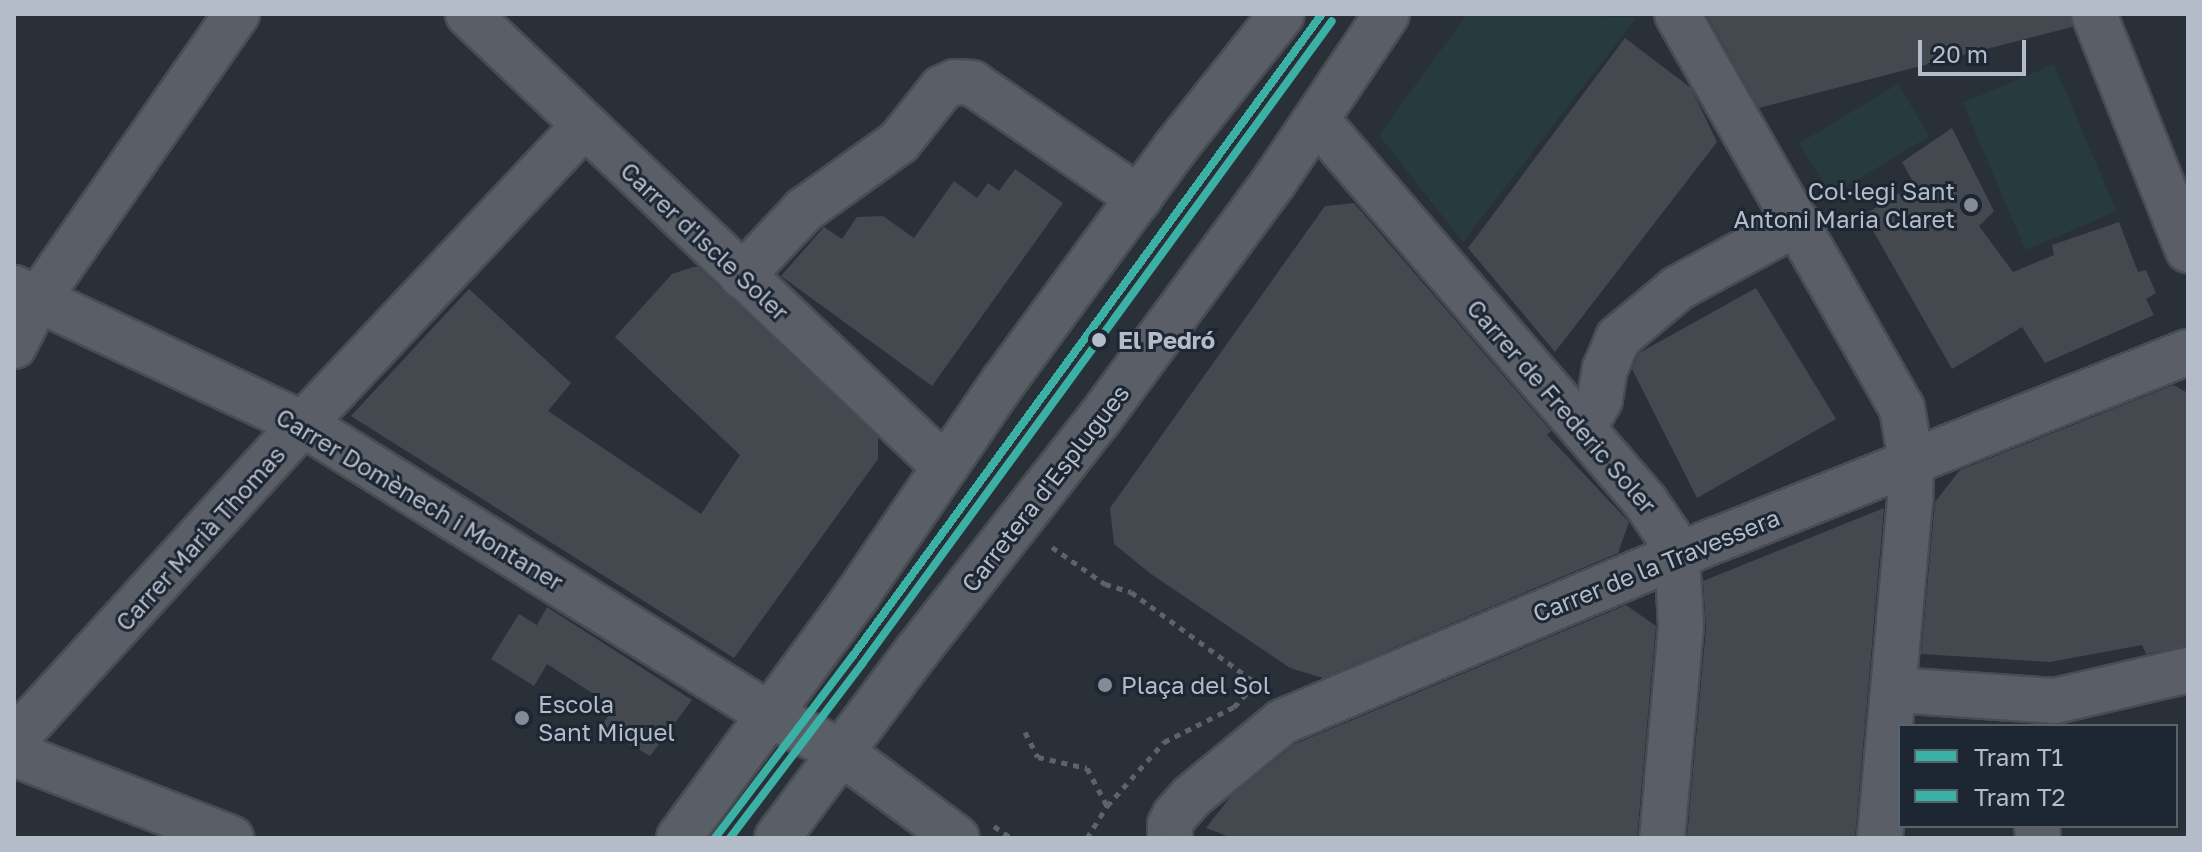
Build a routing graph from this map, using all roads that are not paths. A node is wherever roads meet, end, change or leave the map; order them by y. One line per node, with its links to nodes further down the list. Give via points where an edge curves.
1 (237, 14): 13 (street)
2 (468, 14): 8 (street, Carrer d'Iscle Soler)
3 (1282, 14): 9 (street)
4 (1387, 14): 7 (street, Carretera d'Esplugues)
5 (1677, 14): 10 (street)
6 (2094, 14): 11 (street)
7 (1317, 120): 17 (street, Carrer de Frederic Soler); 26 (street, Carretera d'Esplugues, via 1047,489)
8 (584, 126): 12 (street, Carrer d'Iscle Soler); 16 (street, Carrer Marià Thomas)
9 (1139, 198): 12 (street, via 972,83 955,82 942,88 899,142 804,210); 19 (street)
10 (1797, 223): 17 (street, via 1678,288 1618,338 1600,399); 18 (street, via 1902,408)
11 (2188, 250)
12 (742, 276): 19 (street, Carrer d'Iscle Soler)
13 (26, 294): 14 (street); 16 (street, Carrer Domènech i Montaner)
14 (14, 346)
15 (2188, 352): 18 (street, Carrer de la Travessera)
16 (303, 424): 24 (street, Carrer Domènech i Montaner); 25 (street, Carrer Marià Thomas)
17 (1583, 429): 20 (street, Carrer de Frederic Soler, via 1658,518)
18 (1911, 461): 20 (street, Carrer de la Travessera); 22 (street)
19 (944, 466): 24 (street)
20 (1677, 556): 32 (street, Carrer de la Travessera, via 1282,722 1191,797 1175,815); 33 (street, Carrer de Frederic Soler, via 1681,626)
21 (2188, 670): 23 (street)
22 (1895, 690): 23 (street); 34 (street)
23 (2021, 713)
24 (770, 715): 26 (street); 29 (street)
25 (14, 740)
26 (841, 752): 30 (street, Carretera d'Esplugues); 31 (street)
27 (14, 754): 28 (street)
28 (231, 838)
29 (679, 838)
30 (777, 838)
31 (957, 838)
32 (1170, 838)
33 (1662, 838)
34 (1880, 838)

